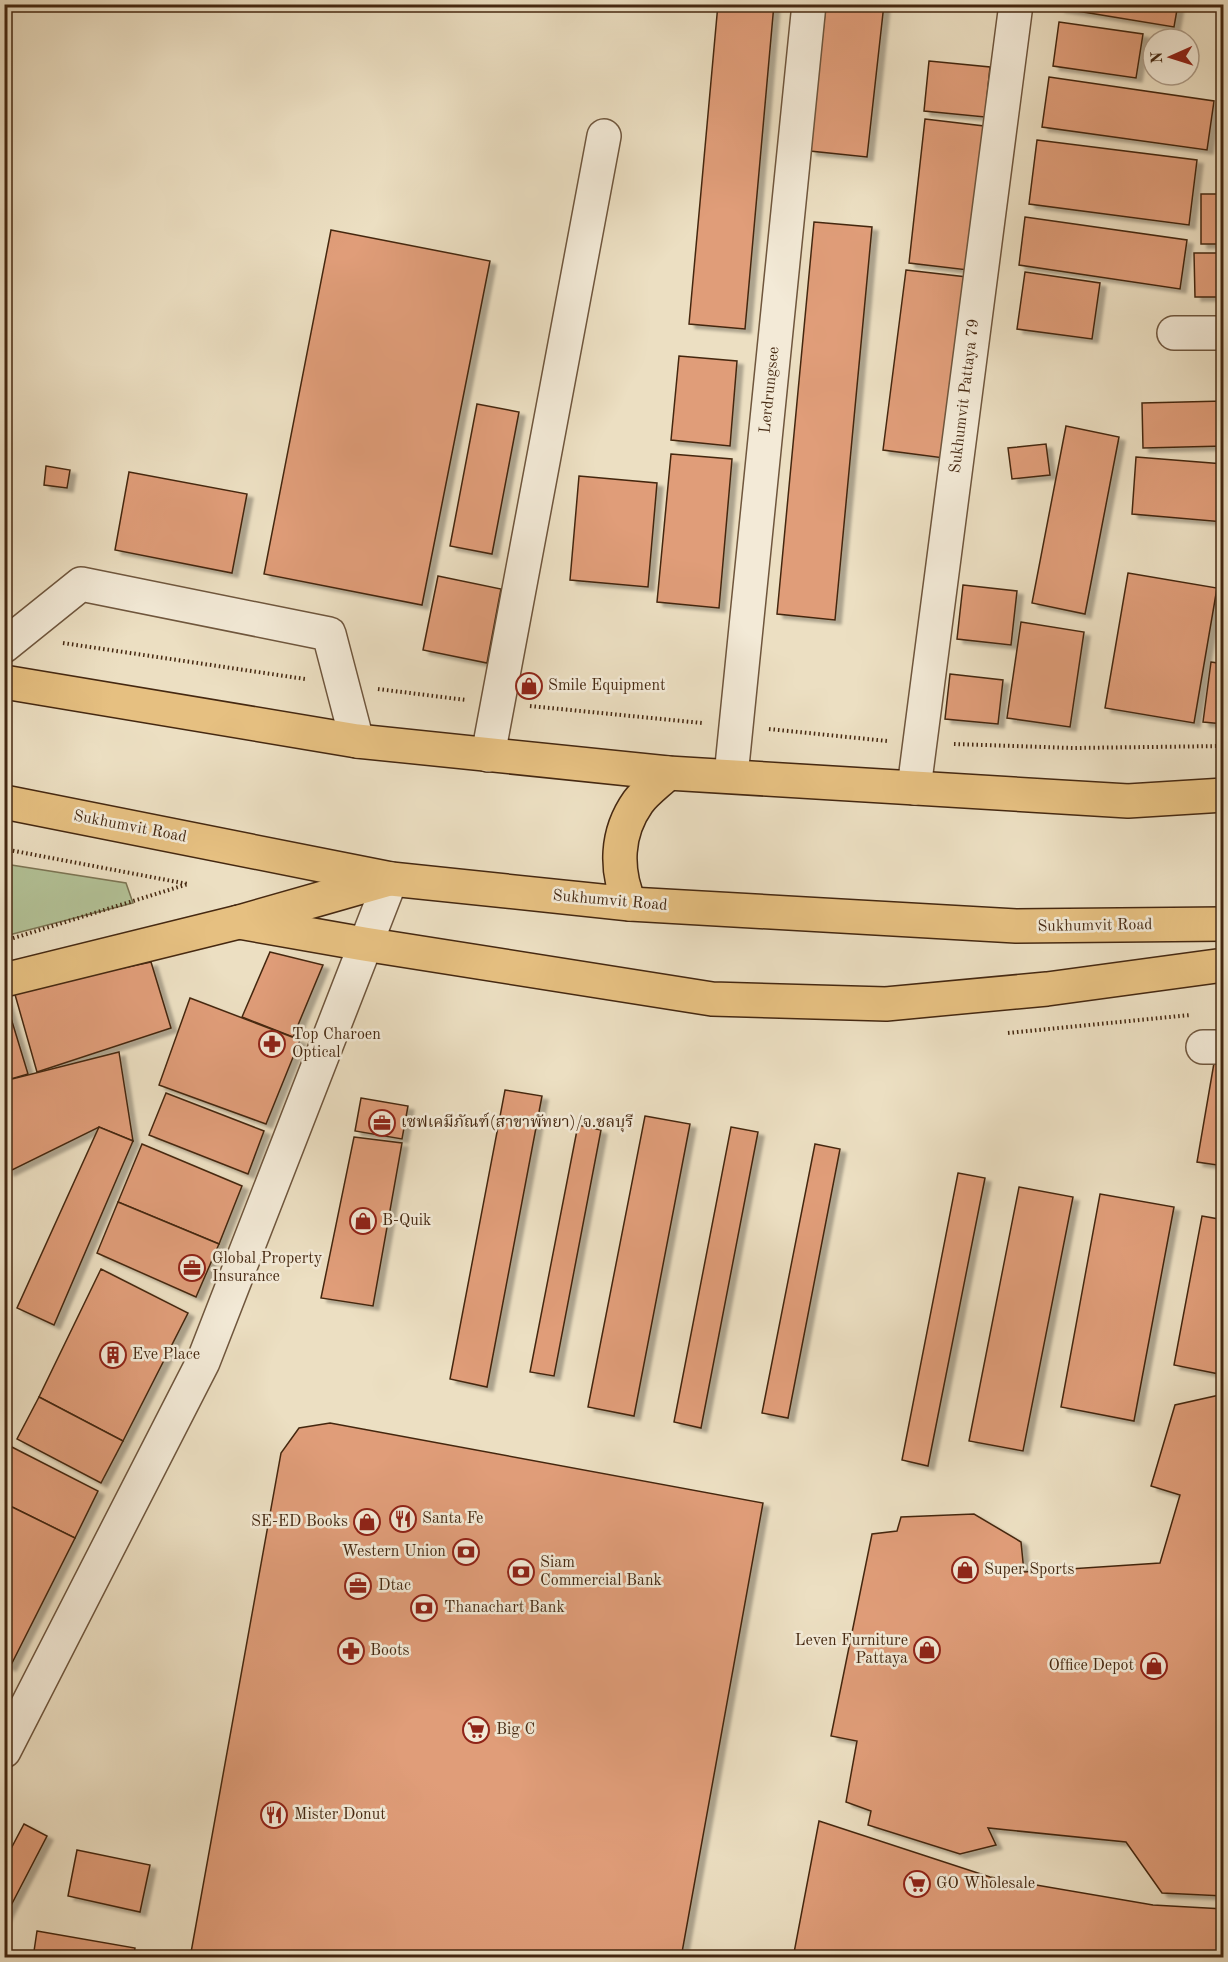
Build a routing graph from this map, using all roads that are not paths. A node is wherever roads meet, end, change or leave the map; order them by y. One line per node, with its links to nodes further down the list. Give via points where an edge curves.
1 (809, 4): 11 (street, Lerdrungsee)
2 (1016, 4): 12 (street, Sukhumvit Pattaya 79)
3 (603, 136): 9 (street)
4 (1174, 333): 5 (street)
5 (1224, 333)
6 (11, 641): 8 (street, via 81,584 329,634)
7 (4, 682): 8 (highway)
8 (357, 741): 9 (highway)
9 (488, 756): 10 (highway)
10 (668, 773): 11 (highway); 16 (highway, via 638,802 627,825 620,853 621,883)
11 (731, 776): 12 (highway)
12 (914, 788): 13 (highway, via 1128,801)
13 (1224, 795)
14 (4, 802): 15 (highway, Sukhumvit Road)
15 (391, 879): 16 (highway, Sukhumvit Road); 17 (highway); 19 (street)
16 (630, 904): 18 (highway, Sukhumvit Road, via 1016,926)
17 (239, 921): 19 (highway); 21 (highway)
18 (1224, 924)
19 (364, 944): 20 (highway, via 712,999 886,1004 1047,989); 22 (street, via 203,1362)
20 (1224, 965)
21 (4, 980)
22 (4, 1751)

